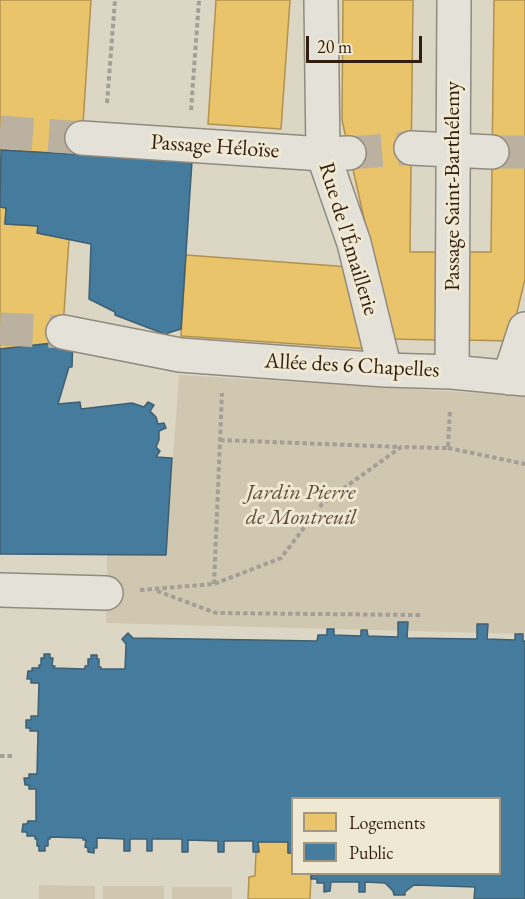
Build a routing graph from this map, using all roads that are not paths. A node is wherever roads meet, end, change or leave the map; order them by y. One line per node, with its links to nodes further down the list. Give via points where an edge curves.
1 (321, 0): 7 (street, Rue de l'Émaillerie)
2 (454, 0): 5 (street, Passage Saint-Barthélemy)
3 (93, 139): 7 (street, Passage Héloïse)
4 (411, 148): 5 (street)
5 (453, 150): 6 (street); 11 (street, Passage Saint-Barthélemy)
6 (492, 152)
7 (336, 154): 10 (street, Rue de l'Émaillerie)
8 (525, 329): 12 (street)
9 (63, 332): 10 (street, Allée des 6 Chapelles, via 180,355)
10 (385, 370): 11 (street, Allée des 6 Chapelles)
11 (452, 372): 12 (street, Allée des 6 Chapelles)
12 (517, 379)
13 (0, 590): 14 (street)
14 (106, 593)

